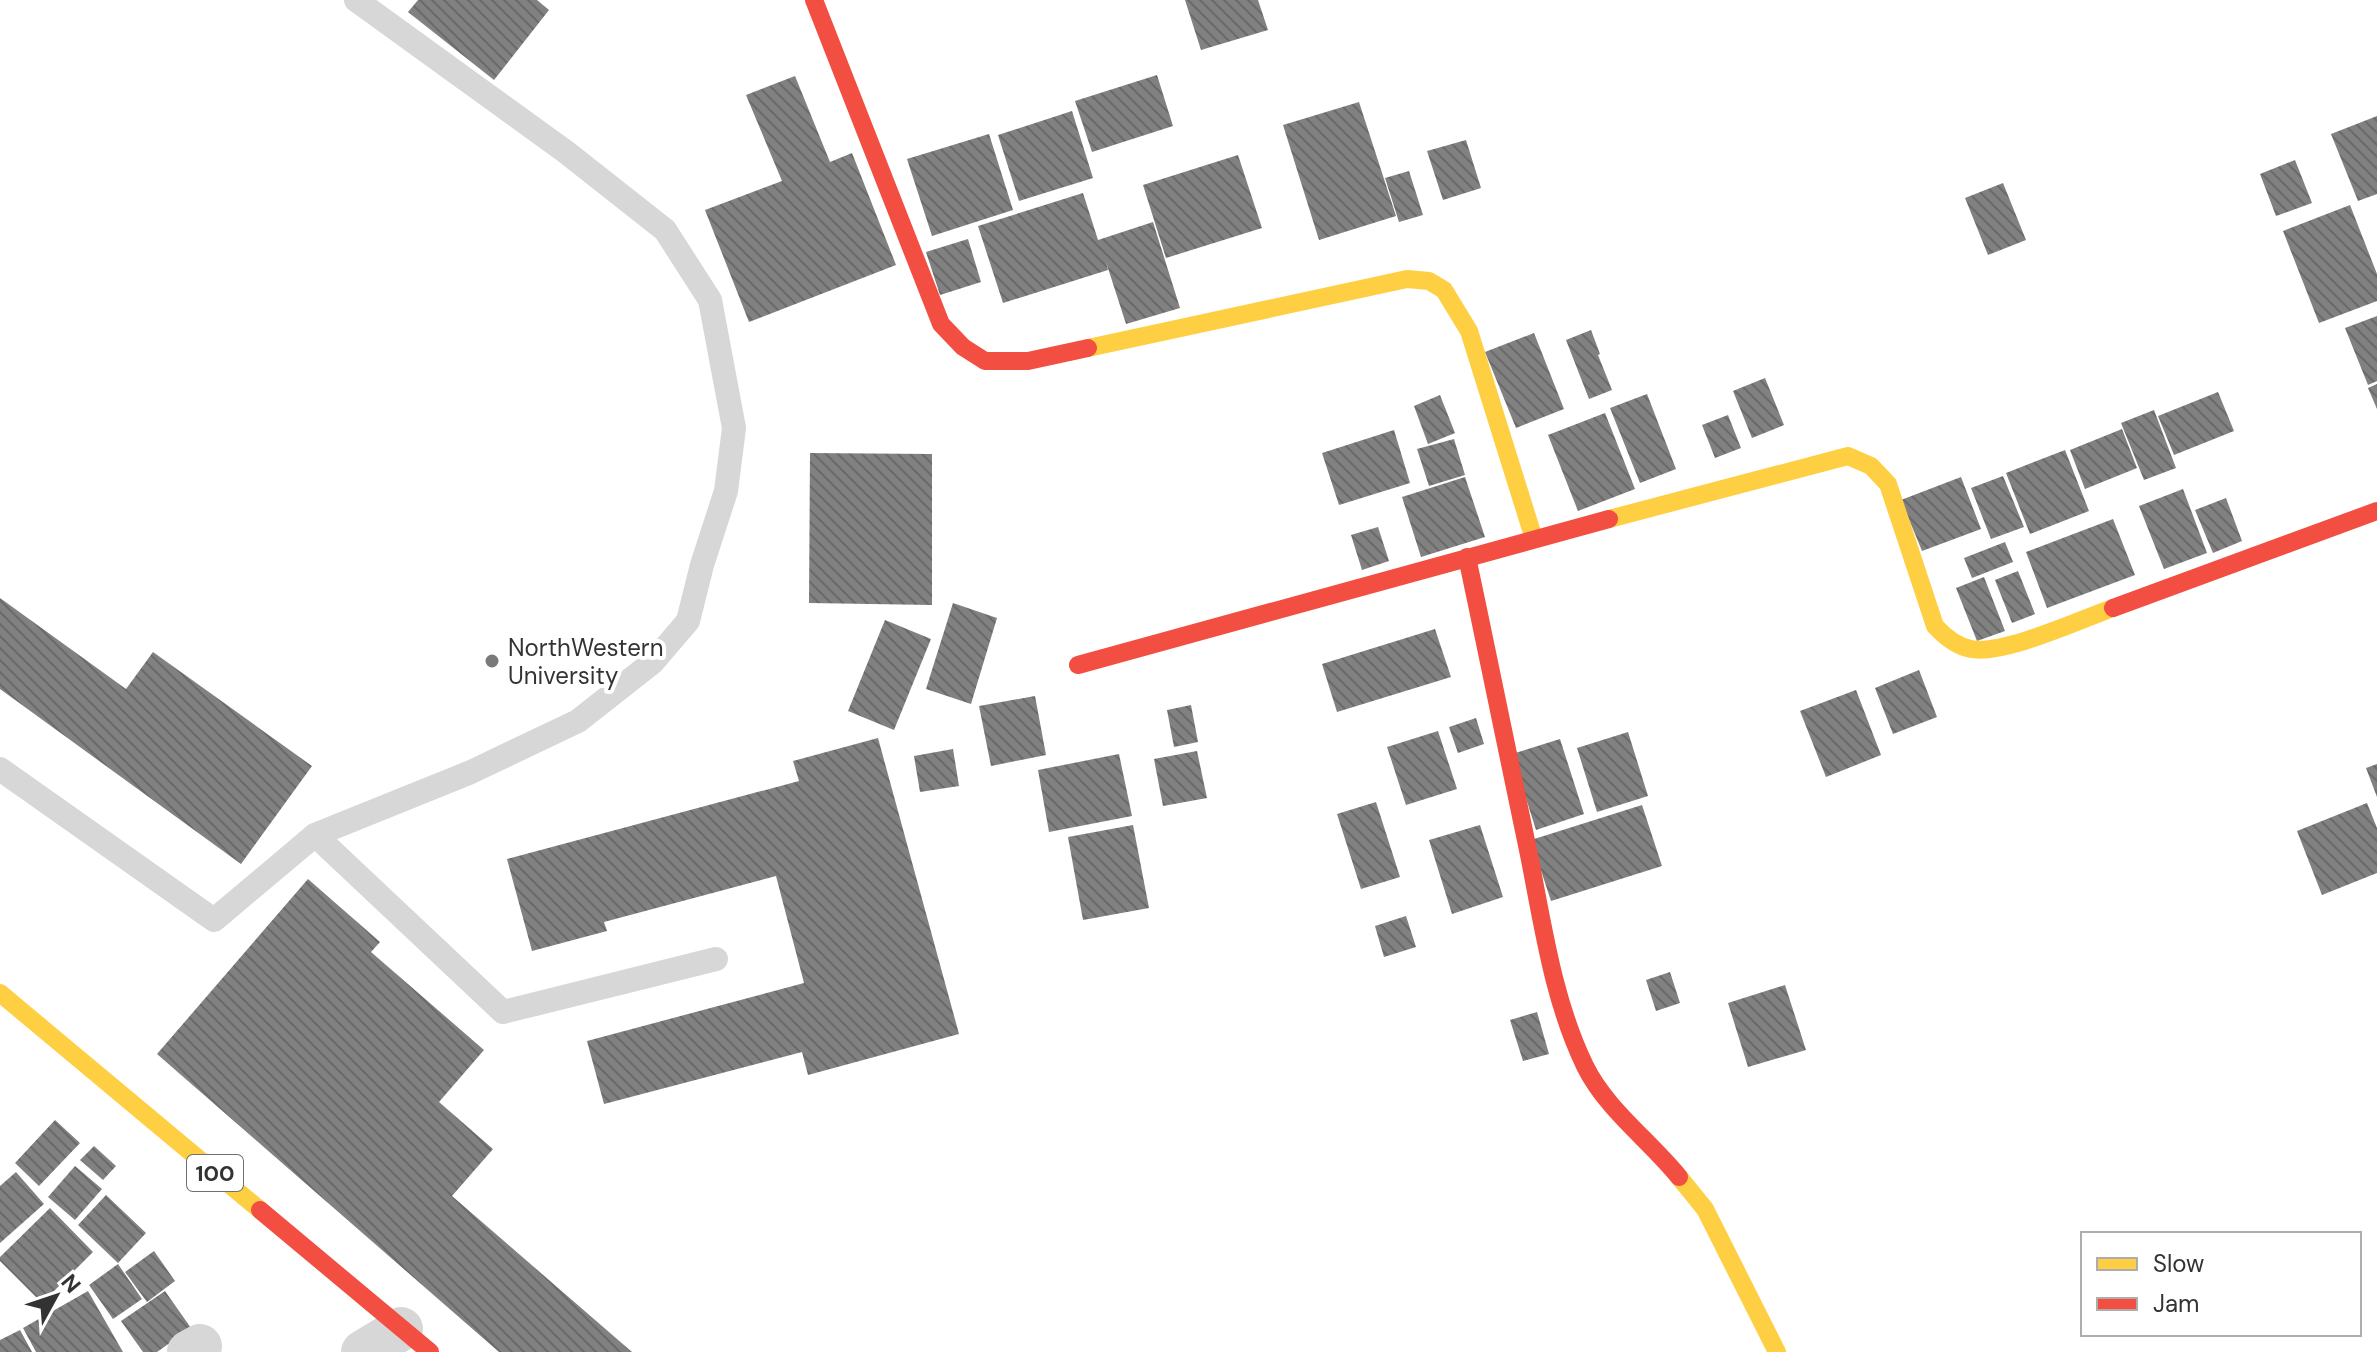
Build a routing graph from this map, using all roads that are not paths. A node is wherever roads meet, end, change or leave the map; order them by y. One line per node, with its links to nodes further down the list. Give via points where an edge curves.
1 (356, 0): 8 (lane, via 665,230 710,300 734,428 726,491 688,621 653,662 578,721 471,772)
2 (814, 0): 4 (street, via 941,324 963,347 985,361 1028,361 1407,279 1429,281 1444,290 1469,331)
3 (2377, 511): 4 (street, via 1991,650 1965,649 1935,626 1888,484 1877,469 1848,456)
4 (1534, 539): 5 (street)
5 (1467, 557): 6 (street); 13 (street, via 1564,1014 1586,1068 1611,1104 1705,1209)
6 (1078, 665)
7 (0, 769): 8 (lane, via 214,920)
8 (315, 835): 9 (lane, via 503,1012)
9 (716, 959)
10 (0, 993): 11 (street, 100)
11 (416, 1340): 12 (street)
12 (363, 1352)
13 (1777, 1352)

